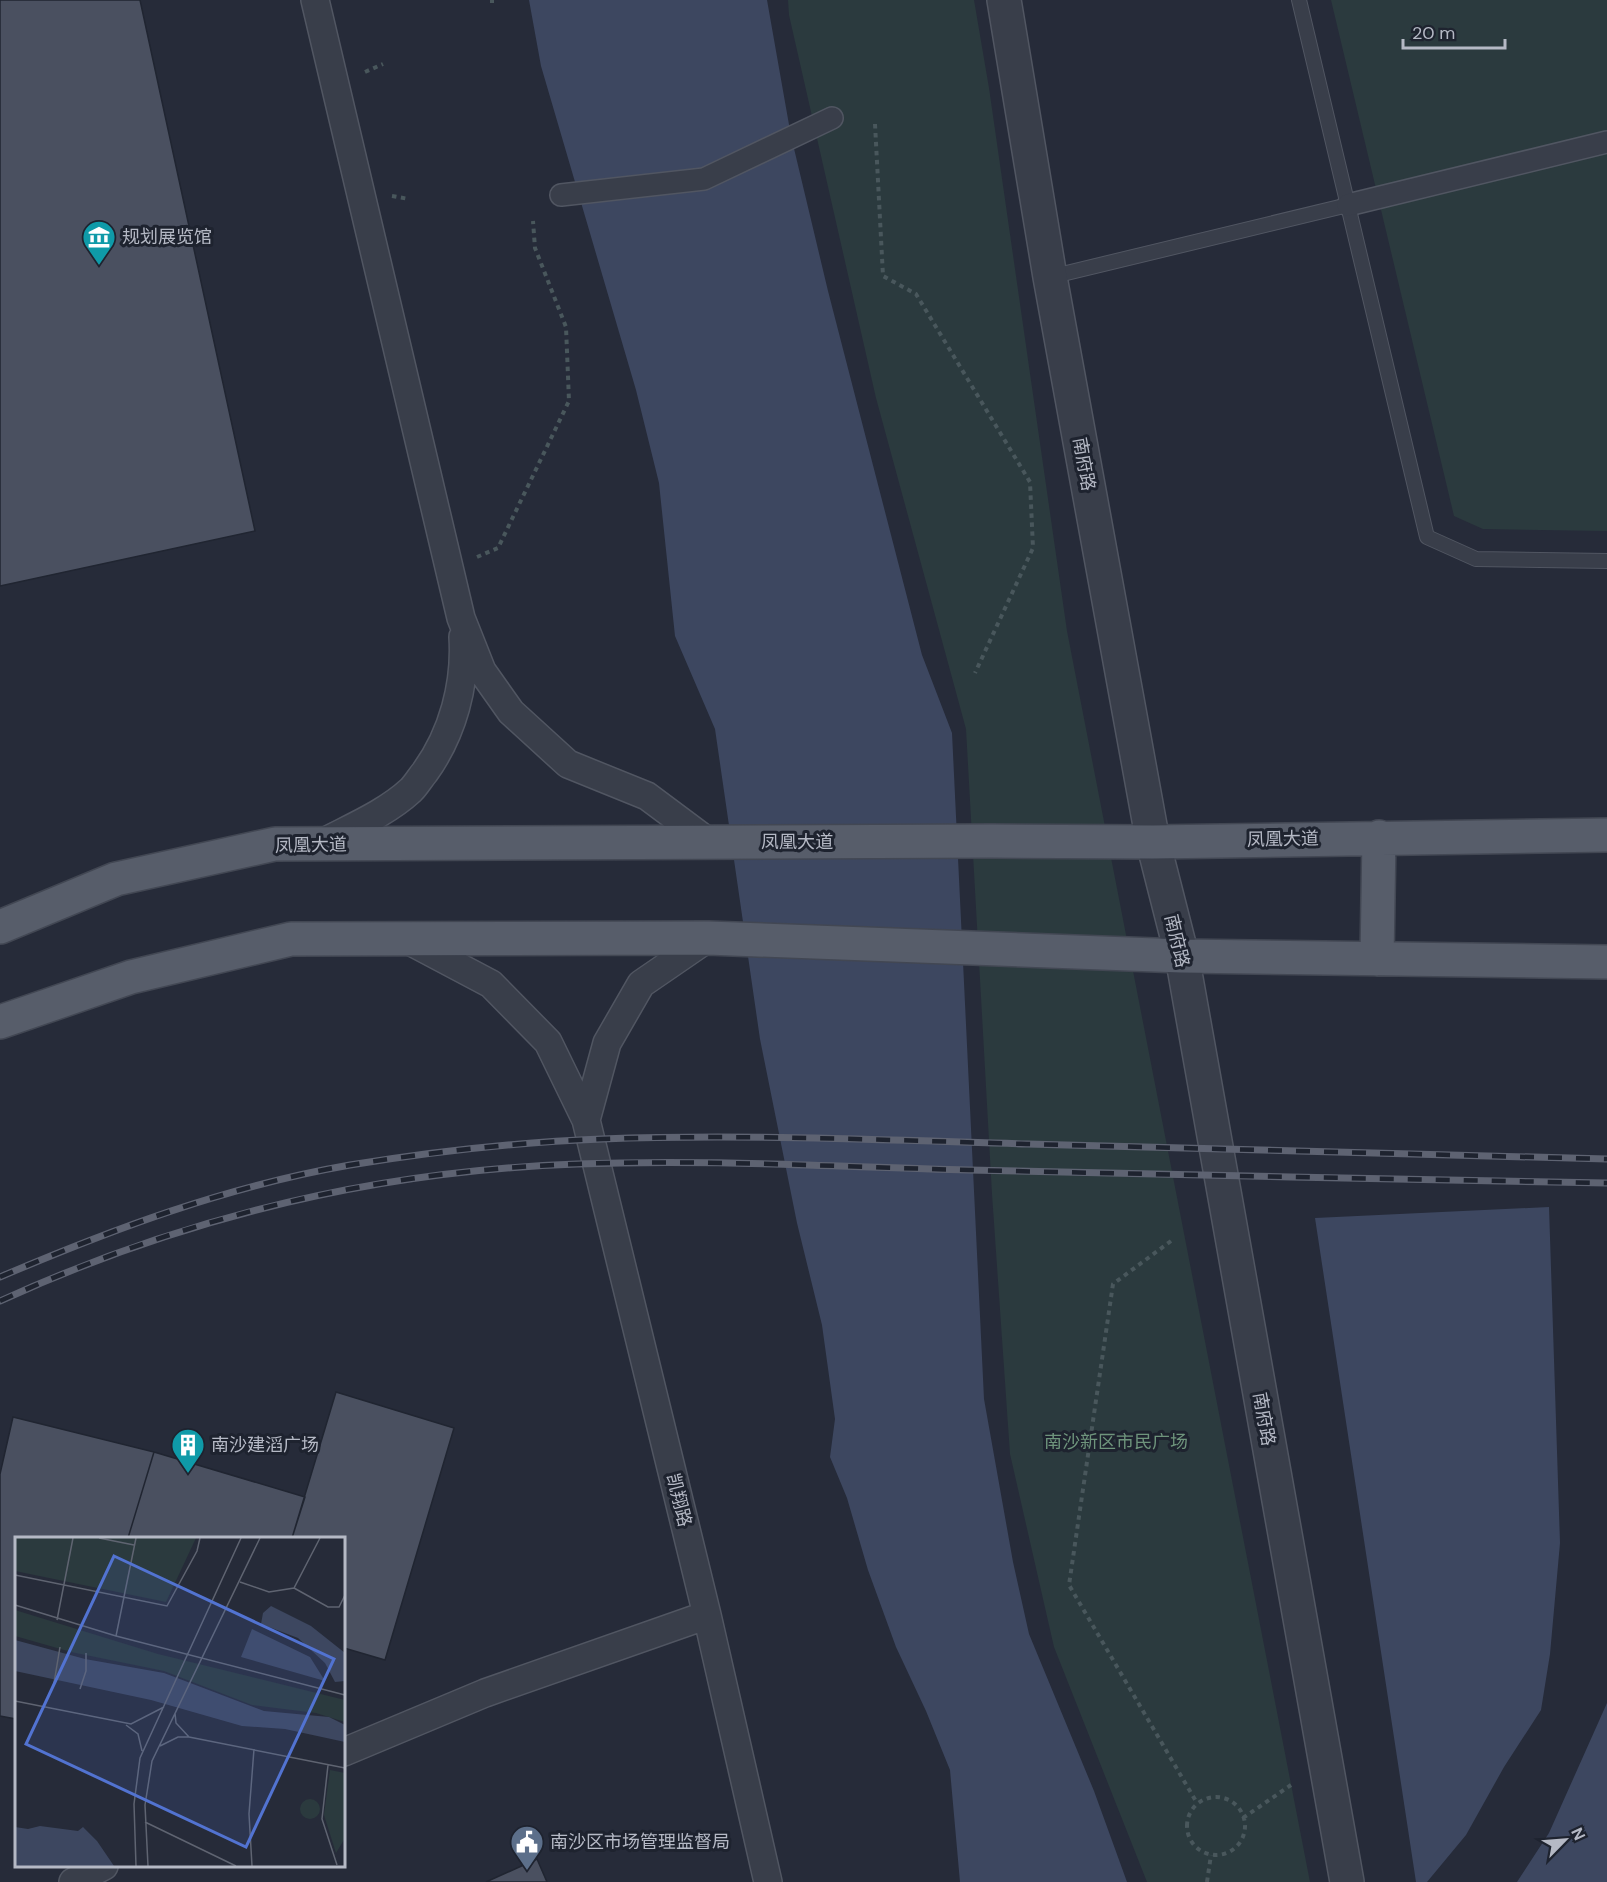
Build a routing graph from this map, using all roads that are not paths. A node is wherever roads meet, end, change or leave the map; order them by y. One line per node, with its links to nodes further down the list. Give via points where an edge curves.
1 (315, 0): 10 (street)
2 (1004, 0): 8 (street, 南府路)
3 (1299, 0): 7 (lane)
4 (832, 118): 6 (street, via 704,179)
5 (1607, 142): 7 (street)
6 (561, 195)
7 (1348, 205): 8 (lane); 9 (lane, via 1427,537 1476,559)
8 (1050, 277): 13 (street, 南府路)
9 (1607, 561)
10 (461, 618): 14 (street, via 482,671 512,712 568,764 647,796); 15 (street, via 461,687 439,752 412,789 387,808)
11 (1607, 835): 12 (main road, 凤凰大道)
12 (1379, 837): 13 (main road, 凤凰大道); 20 (main road)
13 (1153, 842): 14 (main road, 凤凰大道); 19 (street, 南府路)
14 (710, 843): 15 (main road, 凤凰大道)
15 (320, 844): 16 (main road, 凤凰大道, via 275,844 116,879)
16 (0, 927)
17 (405, 938): 18 (main road); 22 (main road, via 291,939 131,977); 23 (street, 凯翔路, via 491,984 524,1017 548,1042)
18 (708, 938): 19 (main road); 23 (street, via 641,984 607,1043)
19 (1182, 956): 20 (main road); 29 (street, 南府路)
20 (1377, 959): 21 (main road)
21 (1607, 962)
22 (0, 1022)
23 (586, 1120): 24 (street, 凯翔路)
24 (707, 1615): 25 (street, via 485,1693); 28 (street, 凯翔路)
25 (345, 1752)
26 (103, 1867): 27 (street)
27 (73, 1882)
28 (768, 1882)
29 (1347, 1882)

